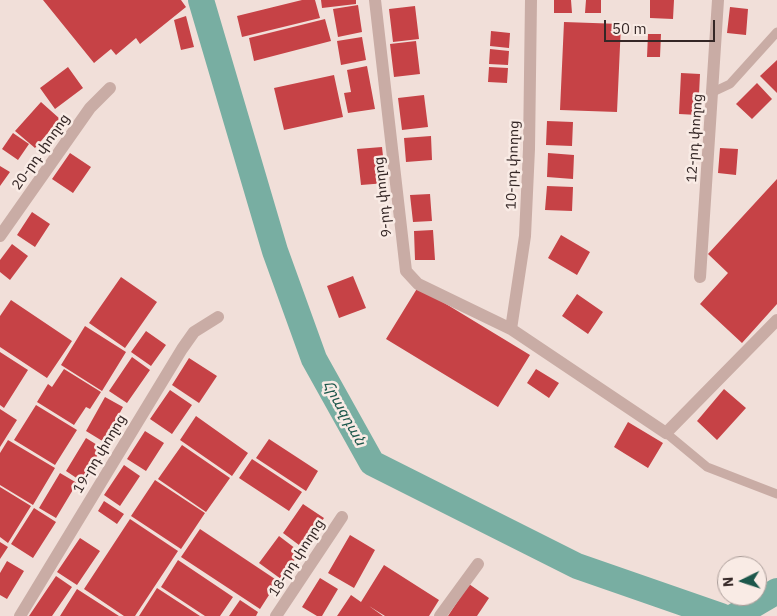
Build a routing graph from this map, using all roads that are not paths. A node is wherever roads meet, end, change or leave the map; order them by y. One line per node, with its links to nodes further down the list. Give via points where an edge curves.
1 (375, 0): 11 (street, 9-րդ փողոց, via 406,271 418,284)
2 (531, 0): 11 (street, 10-րդ փողոց, via 525,236)
3 (718, 0): 6 (street, 12-րդ փողոց)
4 (777, 32): 6 (lane, via 730,84)
5 (110, 88): 7 (street, 20-րդ փողոց, via 90,108)
6 (713, 92): 8 (street, 12-րդ փողոց)
7 (0, 236)
8 (700, 277)
9 (218, 317): 16 (street, 19-րդ փողոց, via 194,332 182,348)
10 (777, 320): 12 (street)
11 (511, 329): 12 (street, 9-րդ փողոց)
12 (666, 433): 13 (lane, via 707,467)
13 (777, 494)
14 (342, 517): 17 (street, 18-րդ փողոց)
15 (478, 564): 18 (street)
16 (20, 616)
17 (276, 616)
18 (440, 616)

